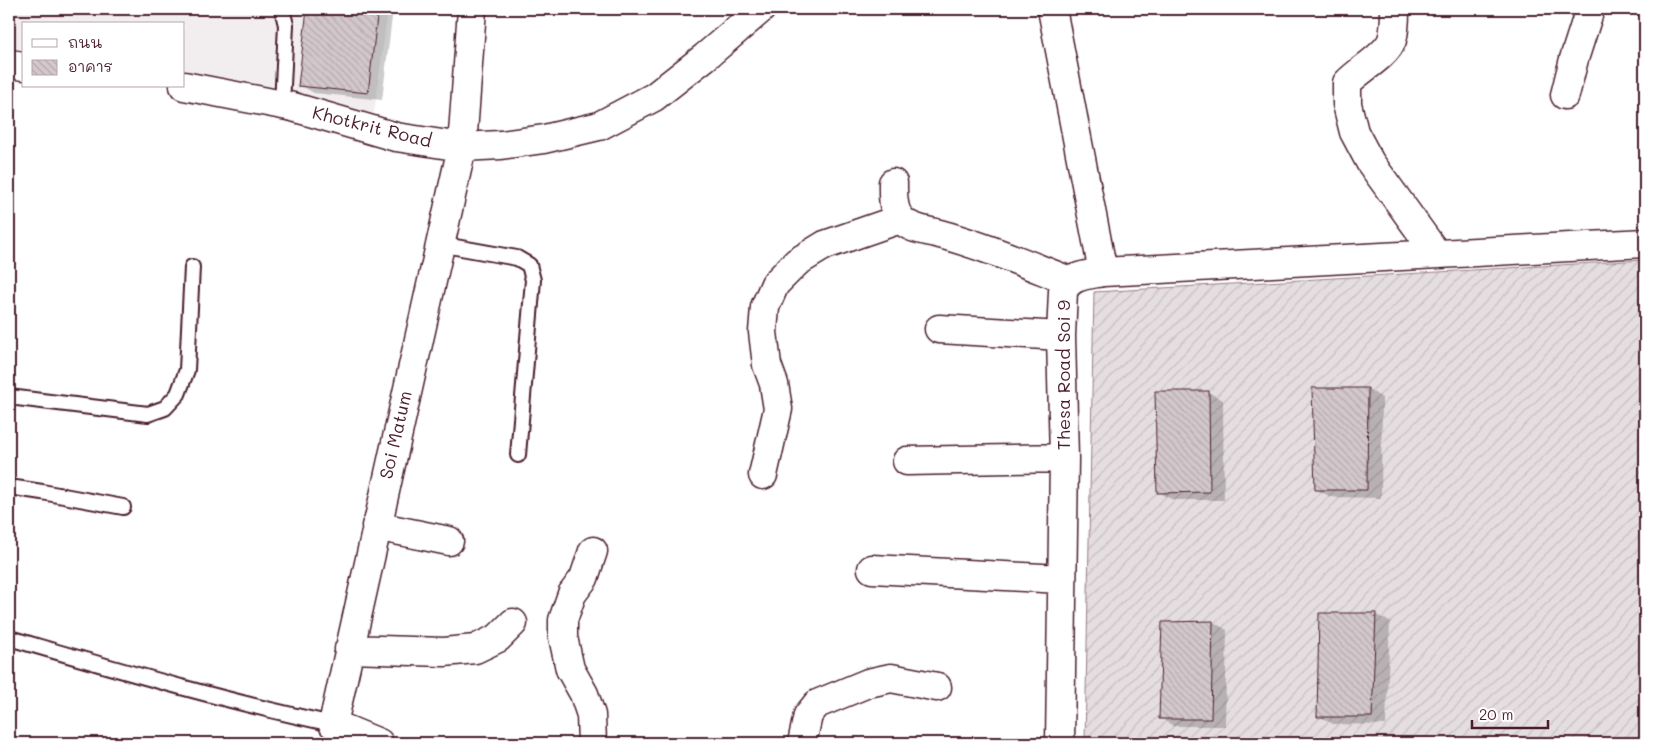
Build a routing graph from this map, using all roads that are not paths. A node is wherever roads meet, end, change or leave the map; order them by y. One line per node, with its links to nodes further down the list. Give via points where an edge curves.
1 (282, 9): 11 (lane, via 286,25)
2 (472, 9): 12 (street, Soi Matum)
3 (760, 9): 12 (street, Khotkrit Road, via 654,97 599,126 544,139)
4 (1052, 9): 19 (street)
5 (1395, 9): 17 (street, via 1392,41 1347,83 1347,104 1354,132 1370,162)
6 (1590, 9): 10 (street)
7 (9, 64): 8 (street)
8 (22, 66)
9 (185, 86): 11 (street, Khotkrit Road)
10 (1565, 95)
11 (282, 105): 12 (street, Khotkrit Road, via 396,137)
12 (462, 148): 16 (street, Soi Matum)
13 (893, 183): 14 (street, via 895,210)
14 (900, 219): 20 (street, via 909,226 995,252); 27 (street, via 825,245 797,262 775,284 765,307 763,332 778,409)
15 (1645, 243): 17 (street, Thesa Road Soi 9)
16 (439, 244): 24 (lane, via 517,258 529,266 533,280); 30 (street, Soi Matum)
17 (1436, 253): 19 (street, Thesa Road Soi 9)
18 (192, 267): 23 (lane, via 187,370 178,394 165,408 148,414)
19 (1103, 272): 20 (street, Thesa Road Soi 9)
20 (1070, 281): 22 (street, Thesa Road Soi 9, via 1063,291)
21 (939, 329): 22 (street)
22 (1061, 336): 25 (street, Thesa Road Soi 9)
23 (9, 397)
24 (518, 455)
25 (1064, 458): 26 (street); 34 (street, Thesa Road Soi 9)
26 (907, 461)
27 (763, 475)
28 (9, 487): 29 (lane)
29 (123, 507)
30 (376, 526): 31 (street); 37 (street, Soi Matum)
31 (449, 541)
32 (593, 551): 41 (street, via 584,578 572,594 563,620 570,670 584,694 591,715)
33 (872, 568): 34 (street)
34 (1061, 579): 43 (street, Thesa Road Soi 9)
35 (513, 623): 37 (street, via 498,638 475,649 444,652)
36 (9, 638): 39 (lane, via 266,710)
37 (349, 649): 39 (street, Soi Matum)
38 (937, 686): 42 (street, via 891,678 868,683 817,704 808,715)
39 (333, 724): 40 (street)
40 (379, 743)
41 (592, 743)
42 (802, 743)
43 (1060, 743)

